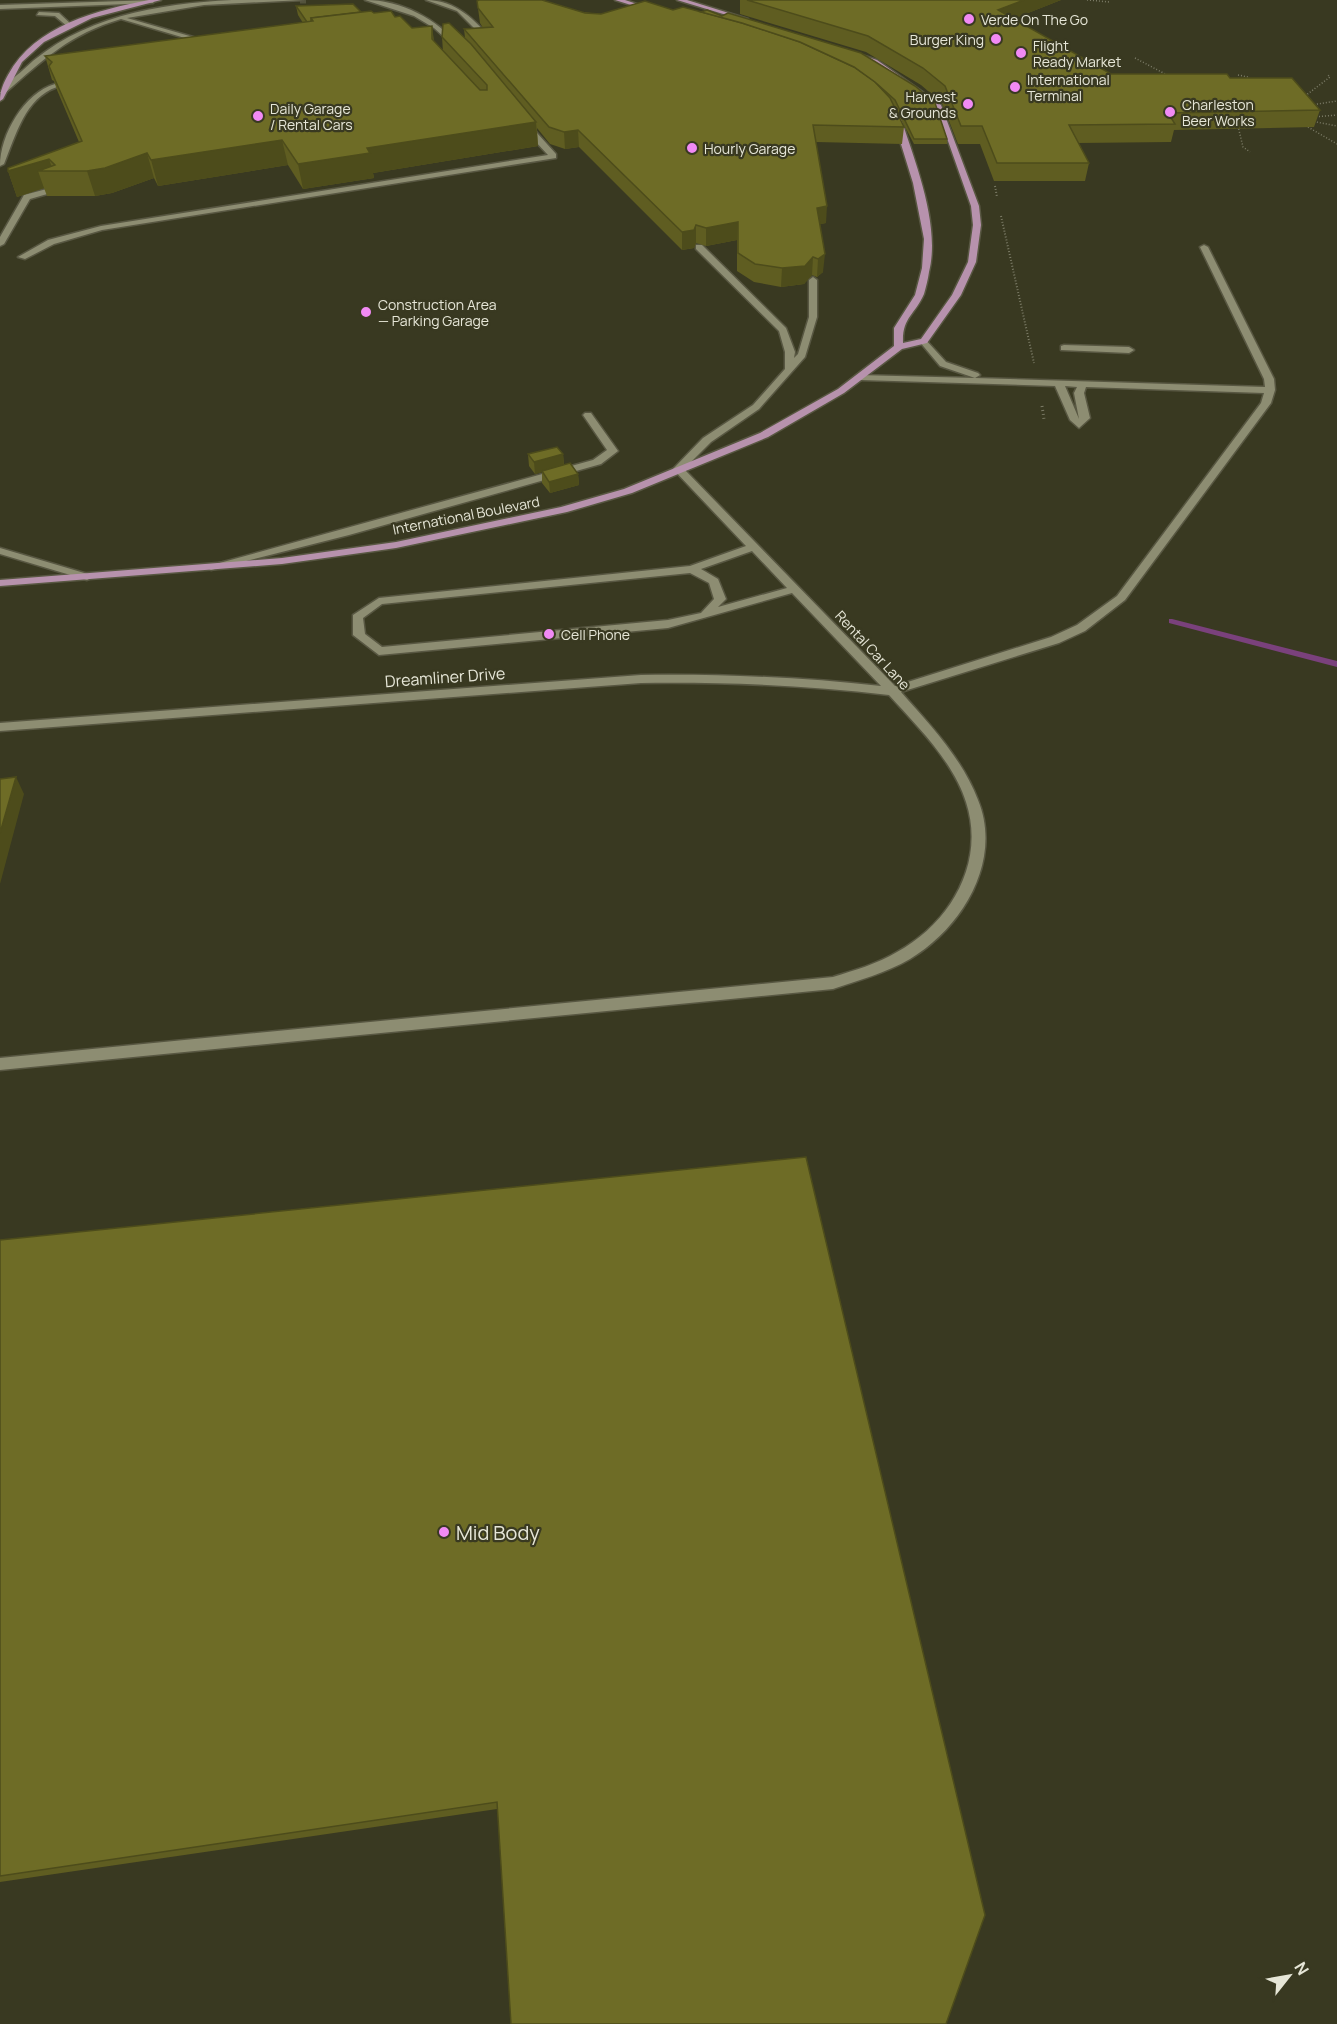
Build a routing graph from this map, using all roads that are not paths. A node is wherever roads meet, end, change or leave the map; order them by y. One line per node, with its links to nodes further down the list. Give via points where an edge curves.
1 (80, 0): 8 (street)
2 (156, 0): 8 (street); 16 (main road)
3 (300, 0): 14 (street, via 199,3)
4 (368, 0): 13 (street)
5 (429, 0): 18 (street, via 459,10)
6 (618, 0): 10 (main road)
7 (680, 0): 15 (main road)
8 (73, 4): 9 (street); 11 (street)
9 (0, 7)
10 (664, 13)
11 (57, 14): 12 (street); 16 (street)
12 (0, 15)
13 (424, 16): 17 (street); 21 (street)
14 (120, 18): 19 (street); 23 (street, via 88,29 51,49)
15 (757, 23)
16 (70, 26): 23 (main road, via 29,51)
17 (441, 38)
18 (490, 41)
19 (217, 44)
20 (838, 48): 33 (main road, via 875,61 939,106 975,206 976,246 969,272 955,300)
21 (465, 54)
22 (55, 86): 26 (street, via 45,87 30,103)
23 (2, 96)
24 (890, 108): 34 (main road, via 899,120 908,150 927,239 926,268 919,295 898,328)
25 (516, 114): 31 (street, via 553,156 101,228 51,242)
26 (0, 164)
27 (58, 188): 28 (street, via 27,197)
28 (0, 244)
29 (699, 247): 37 (street, via 783,330 790,352)
30 (1204, 247): 42 (street, via 1269,379)
31 (22, 257)
32 (813, 280): 37 (street, via 815,302 810,333 802,355)
33 (924, 341): 34 (main road, International Boulevard); 39 (street, via 936,358 954,369)
34 (899, 347): 38 (main road, International Boulevard)
35 (1064, 348): 36 (street)
36 (1129, 350)
37 (789, 368): 44 (street, via 756,407 707,440)
38 (861, 377): 39 (street); 44 (main road, International Boulevard, via 793,420)
39 (1013, 382): 40 (street)
40 (1058, 384): 41 (street); 41 (street, via 1066,392 1071,417 1079,425 1085,418 1079,393)
41 (1083, 384): 42 (street)
42 (1270, 390): 53 (street, via 1260,412 1121,598 1101,615 1055,640)
43 (588, 415): 47 (street, via 613,451 597,462)
44 (678, 469): 45 (street, Rental Car Lane); 47 (main road, International Boulevard, via 600,500 482,529 335,554)
45 (754, 548): 48 (street); 51 (street, Rental Car Lane)
46 (0, 551): 49 (street)
47 (211, 567): 49 (main road, International Boulevard)
48 (692, 569): 52 (street, via 714,581 720,599); 52 (street, via 379,601 357,617 359,635 380,651 415,649 668,624)
49 (87, 577): 50 (main road, International Boulevard)
50 (0, 584)
51 (794, 589): 52 (street); 53 (street, Rental Car Lane)
52 (705, 615)
53 (892, 691): 54 (street, Dreamliner Drive, via 813,682 641,679); 55 (street, Rental Car Lane, via 962,780 973,802 980,853 957,910 934,935 905,955 833,983)
54 (0, 727)
55 (0, 1064)

